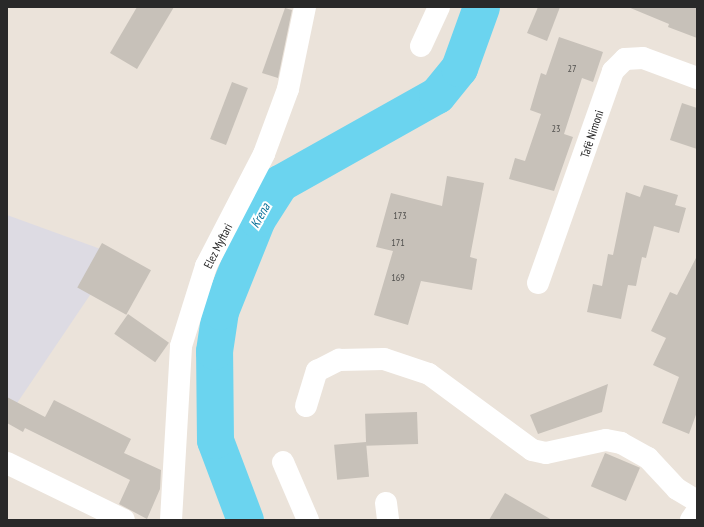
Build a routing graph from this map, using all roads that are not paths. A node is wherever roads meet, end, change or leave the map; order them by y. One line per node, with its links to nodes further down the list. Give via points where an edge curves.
1 (305, 7): 12 (street, Elez Myftari, via 288,89 264,154 206,266 181,346)
2 (439, 7): 3 (street)
3 (421, 46)
4 (697, 78): 5 (street, Tafë Nimoni, via 643,58 625,59 613,71)
5 (538, 283)
6 (306, 406): 9 (street, via 317,371 339,360 384,360 429,374 532,450 546,452 606,440 621,443 648,458 677,489)
7 (283, 462): 13 (street)
8 (7, 463): 11 (street)
9 (697, 501)
10 (697, 511): 14 (street)
11 (124, 520)
12 (171, 520)
13 (308, 520)
14 (690, 520)

